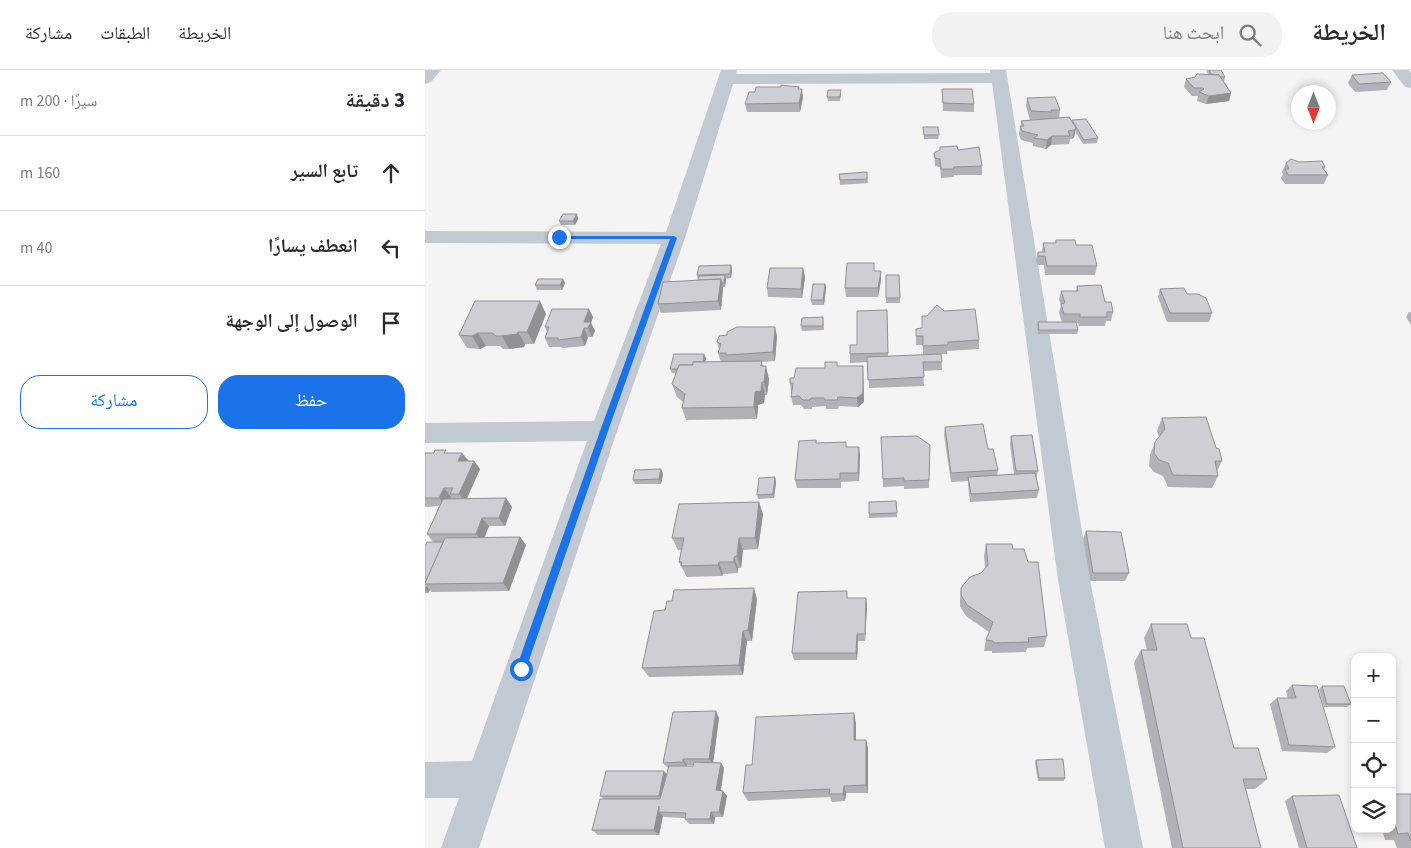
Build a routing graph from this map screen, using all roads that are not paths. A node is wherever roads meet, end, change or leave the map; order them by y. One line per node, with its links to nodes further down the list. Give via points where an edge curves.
1 (433, 70): 5 (street)
2 (1400, 70): 6 (street)
3 (727, 74): 4 (street); 8 (street)
4 (999, 74): 14 (street, via 1074,580)
5 (425, 79)
6 (1411, 83)
7 (425, 237): 8 (street)
8 (674, 238): 9 (street)
9 (604, 431): 10 (street); 11 (street)
10 (425, 433)
11 (483, 779): 12 (street); 13 (street)
12 (425, 780)
13 (459, 848)
14 (1124, 848)

